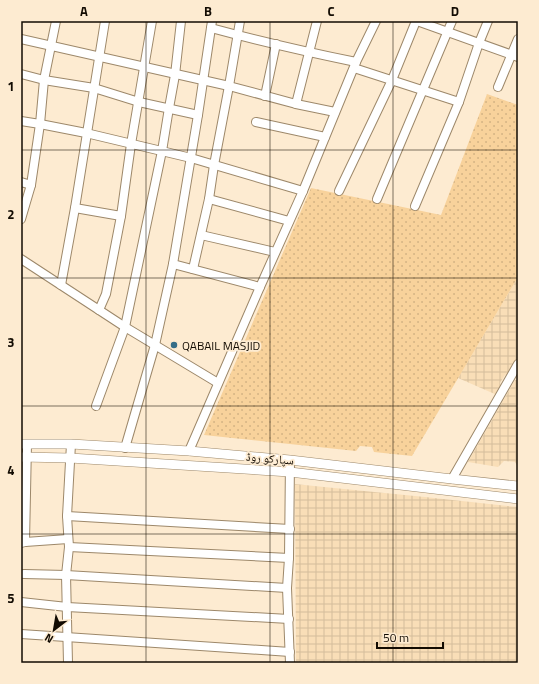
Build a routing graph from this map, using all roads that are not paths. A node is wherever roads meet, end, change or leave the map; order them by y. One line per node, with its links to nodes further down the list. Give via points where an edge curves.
1 (56, 21): 18 (street)
2 (105, 21): 20 (street)
3 (152, 21): 23 (street)
4 (182, 21): 25 (street)
5 (240, 21): 13 (street)
6 (317, 21): 19 (street)
7 (376, 21): 22 (street)
8 (417, 21): 12 (street); 28 (street)
9 (452, 21): 12 (street)
10 (488, 21): 16 (street)
11 (211, 24): 13 (street); 27 (street)
12 (448, 32): 16 (street); 32 (street)
13 (237, 35): 17 (street); 29 (street)
14 (21, 39): 18 (street)
15 (518, 39): 21 (street)
16 (479, 43): 21 (street); 35 (street)
17 (276, 44): 19 (street); 33 (street)
18 (51, 46): 20 (street); 26 (street)
19 (309, 52): 22 (street); 36 (street)
20 (99, 56): 23 (street); 31 (street)
21 (515, 56): 30 (street)
22 (355, 65): 28 (street); 38 (street)
23 (145, 67): 25 (street); 34 (street)
24 (21, 74): 26 (street)
25 (175, 75): 27 (street); 37 (street)
26 (44, 80): 31 (street); 42 (street)
27 (202, 80): 29 (street); 39 (street)
28 (392, 80): 32 (street); 52 (street)
29 (229, 86): 33 (street); 48 (street)
30 (498, 87)
31 (94, 88): 34 (street); 43 (street)
32 (423, 90): 35 (street); 54 (street)
33 (265, 96): 36 (street)
34 (139, 102): 37 (street); 45 (street)
35 (458, 102): 55 (street)
36 (296, 104): 38 (street)
37 (169, 108): 39 (street); 46 (street)
38 (335, 112): 44 (street)
39 (198, 115): 47 (street)
40 (21, 121): 42 (street)
41 (256, 122): 44 (street)
42 (40, 124): 43 (street); 50 (street)
43 (86, 133): 45 (street); 56 (street)
44 (325, 137): 51 (street)
45 (131, 144): 46 (street); 57 (street)
46 (162, 151): 47 (street); 68 (street)
47 (190, 158): 48 (street); 63 (street)
48 (214, 165): 51 (street); 53 (street)
49 (21, 182): 50 (street)
50 (31, 185): 58 (street)
51 (303, 191): 59 (street)
52 (339, 191)
53 (209, 199): 59 (street); 60 (street)
54 (377, 199)
55 (415, 206)
56 (75, 208): 57 (street); 65 (street)
57 (121, 216): 67 (street, via 106,294)
58 (21, 219)
59 (289, 221): 61 (street)
60 (201, 235): 61 (street); 64 (street)
61 (276, 252): 66 (street)
62 (21, 259): 65 (street)
63 (173, 264): 64 (street); 69 (street)
64 (193, 270): 66 (street)
65 (61, 285): 67 (street)
66 (260, 287): 71 (street)
67 (99, 310): 68 (street)
68 (125, 327): 69 (street); 72 (street)
69 (155, 345): 71 (street); 75 (street)
70 (518, 364): 81 (street)
71 (218, 383): 76 (street)
72 (96, 406)
73 (24, 444): 74 (street, سپارکو روڈ); 77 (street)
74 (71, 444): 75 (street, سپارکو روڈ); 78 (street)
75 (125, 448): 76 (street, سپارکو روڈ)
76 (189, 452): 79 (street, سپارکو روڈ)
77 (24, 457): 78 (street, سپارکو روڈ); 86 (street)
78 (70, 458): 80 (street, سپارکو روڈ); 84 (street)
79 (290, 460): 80 (street); 81 (street, سپارکو روڈ)
80 (290, 472): 83 (street, سپارکو روڈ); 85 (street)
81 (452, 479): 82 (street, سپارکو روڈ)
82 (518, 486)
83 (518, 499)
84 (67, 516): 85 (street); 87 (street)
85 (290, 529): 88 (street)
86 (23, 543): 87 (street)
87 (68, 543): 88 (street); 90 (street)
88 (289, 558): 91 (street)
89 (24, 574): 90 (street)
90 (66, 575): 91 (street); 93 (street)
91 (287, 588): 94 (street)
92 (21, 602): 93 (street)
93 (67, 607): 94 (street); 96 (street)
94 (289, 619): 97 (street)
95 (21, 634): 96 (street)
96 (68, 637): 97 (street); 98 (street)
97 (290, 652): 99 (street)
98 (68, 663)
99 (290, 663)

